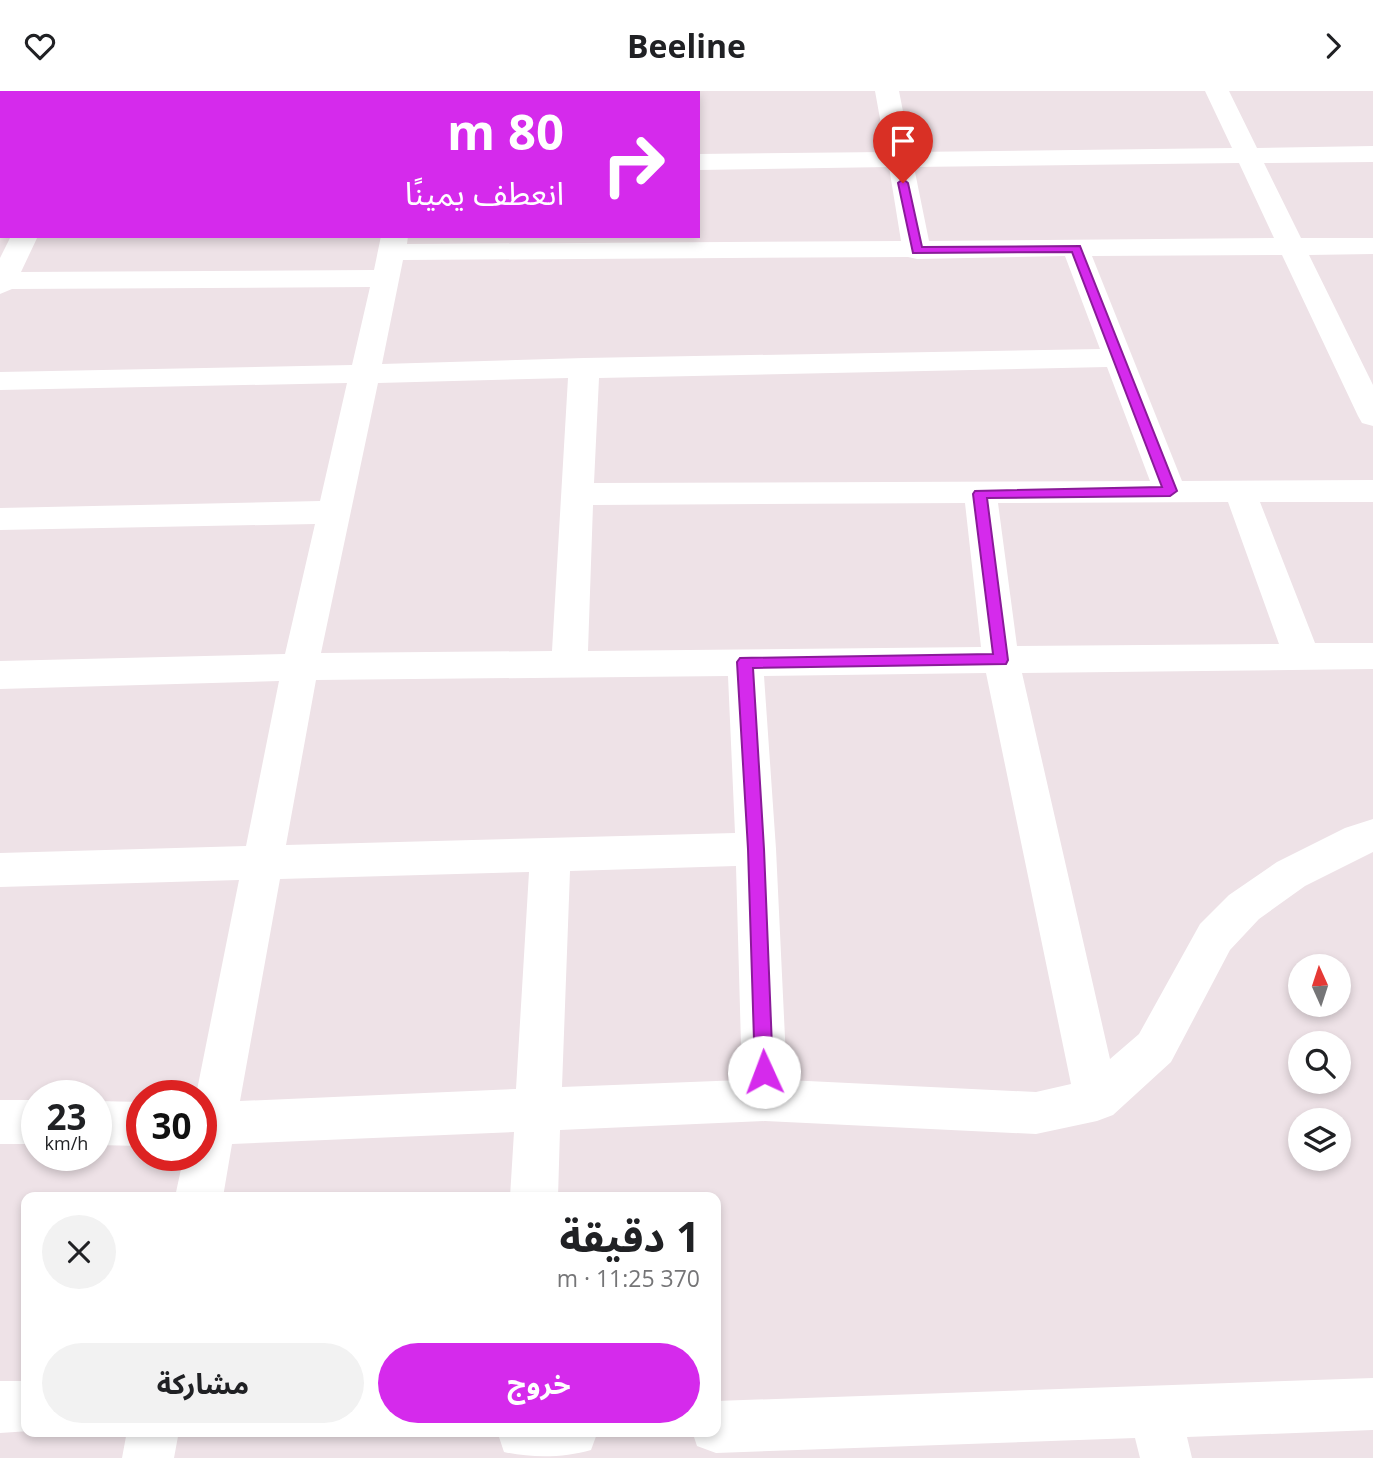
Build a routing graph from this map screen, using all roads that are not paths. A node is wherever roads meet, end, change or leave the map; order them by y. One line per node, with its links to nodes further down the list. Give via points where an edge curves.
1 (887, 91): 5 (street)
2 (1217, 91): 4 (street)
3 (1373, 154): 4 (street)
4 (1248, 156): 5 (street); 9 (street)
5 (898, 160): 6 (street); 11 (street)
6 (700, 162)
7 (24, 238): 13 (street)
8 (1373, 246): 9 (street)
9 (1292, 248): 10 (street); 18 (street)
10 (1076, 249): 11 (street); 14 (street)
11 (917, 251): 12 (street)
12 (391, 255): 13 (street); 16 (street)
13 (1, 283)
14 (1120, 358): 15 (street); 19 (street)
15 (584, 367): 16 (street); 22 (street)
16 (363, 375): 17 (street); 24 (street)
17 (0, 381)
18 (1373, 416)
19 (1170, 491): 21 (street); 23 (street)
20 (1373, 491): 21 (street)
21 (1240, 492): 27 (street)
22 (577, 494): 23 (street); 30 (street)
23 (979, 494): 28 (street)
24 (335, 512): 25 (street); 31 (street)
25 (0, 519)
26 (1373, 656): 27 (street)
27 (1302, 657): 28 (street)
28 (1001, 660): 29 (street); 40 (street)
29 (745, 662): 30 (street); 34 (street)
30 (569, 664): 31 (street)
31 (300, 667): 32 (street); 36 (street)
32 (0, 675)
33 (1373, 835): 40 (street, via 1291,874 1244,907 1214,937 1155,1048)
34 (756, 849): 35 (street); 39 (street)
35 (550, 855): 36 (street); 41 (street)
36 (260, 864): 37 (street); 38 (street)
37 (0, 870)
38 (216, 1080)
39 (765, 1100): 40 (street, via 1036,1113); 41 (street)
40 (1097, 1100)
41 (538, 1108): 44 (street); 47 (street)
42 (0, 1122): 43 (street)
43 (21, 1122)
44 (217, 1124)
45 (202, 1171): 46 (street)
46 (200, 1192)
47 (534, 1192)
48 (1373, 1405): 52 (street)
49 (21, 1407): 50 (street)
50 (0, 1408)
51 (721, 1427): 52 (street)
52 (1160, 1435)
53 (152, 1437): 54 (street)
54 (148, 1458)

